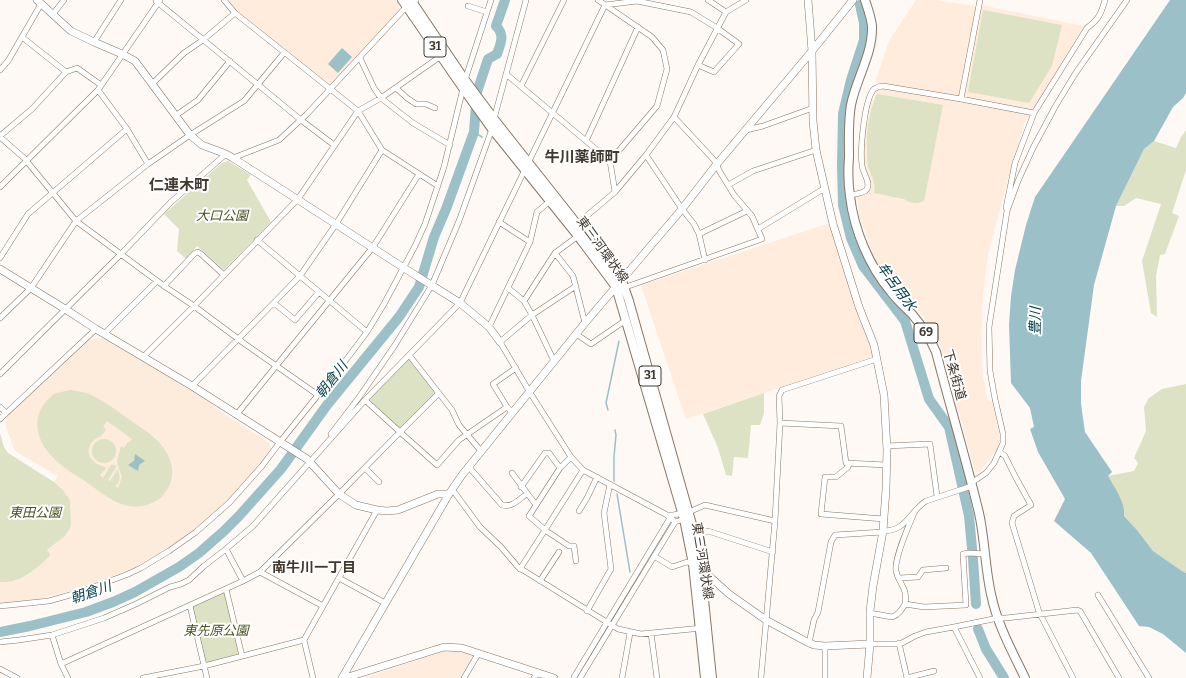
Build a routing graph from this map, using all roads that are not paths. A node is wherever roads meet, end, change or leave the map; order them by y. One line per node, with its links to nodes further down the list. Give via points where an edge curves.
1 (64, 0): 25 (street)
2 (121, 0): 30 (street)
3 (224, 0): 24 (street)
4 (491, 0): 22 (street)
5 (526, 0): 40 (street)
6 (564, 0): 44 (street)
7 (598, 0): 20 (street)
8 (637, 0): 20 (street); 27 (street, via 691,12)
9 (708, 0): 23 (street)
10 (746, 0): 23 (street)
11 (808, 0): 31 (street)
12 (853, 0): 31 (street)
13 (865, 0): 85 (main road, 下条街道 / 69, via 871,21 871,36 850,112)
14 (980, 0): 50 (street)
15 (1105, 0): 55 (street, via 1100,15 1087,28)
16 (1127, 0): 90 (street, via 1055,106 1032,148)
17 (158, 1): 29 (street); 33 (street)
18 (39, 2): 25 (street); 28 (street)
19 (410, 2): 34 (main road, 東三河環状線 / 31); 35 (street); 45 (main road, 東三河環状線 / 31)
20 (605, 5): 26 (street); 54 (street)
21 (468, 6): 22 (street)
22 (487, 12): 45 (street)
23 (726, 12): 27 (street)
24 (235, 13): 29 (street); 32 (street)
25 (53, 14): 30 (street, via 72,31)
26 (638, 27): 64 (street); 72 (street, via 652,37 663,50 667,69 657,106)
27 (717, 28): 37 (street); 37 (street, via 739,44 714,72)
28 (22, 37): 38 (street); 39 (street)
29 (203, 40): 36 (street); 41 (street, via 184,53)
30 (94, 42): 33 (street)
31 (812, 50): 52 (street); 61 (street)
32 (284, 53): 42 (street); 48 (street)
33 (122, 54): 41 (street, via 135,62); 43 (street)
34 (441, 56): 45 (main road, 東三河環状線 / 31); 46 (street)
35 (360, 58): 48 (street); 49 (street, via 374,88)
36 (230, 61): 42 (street); 56 (street, via 198,100)
37 (698, 65): 57 (street)
38 (0, 70)
39 (66, 72): 43 (street, via 77,68); 63 (street, via 32,110)
40 (506, 74): 44 (street); 59 (street)
41 (152, 84): 56 (street)
42 (258, 84): 58 (street); 62 (street, via 244,101)
43 (101, 85): 47 (street)
44 (521, 86): 54 (street)
45 (466, 87): 59 (main road, 東三河環状線 / 31); 66 (street)
46 (396, 88): 49 (street); 51 (street, via 416,104 426,104)
47 (98, 90): 60 (street); 73 (street)
48 (330, 90): 53 (street); 58 (street)
49 (382, 98): 53 (street); 66 (street, via 413,123)
50 (961, 99): 55 (street); 85 (street, via 883,86 876,88 869,101 862,136 862,167 868,184 864,192)
51 (435, 108)
52 (813, 108): 61 (street); 68 (street)
53 (358, 111): 65 (street); 67 (street)
54 (552, 113): 64 (street); 74 (street)
55 (1034, 113): 90 (street, via 1015,163)
56 (176, 116): 62 (street)
57 (674, 117): 70 (street); 76 (street)
58 (301, 120): 65 (street); 71 (street, via 278,140)
59 (492, 122): 74 (main road, 東三河環状線 / 31); 77 (main road, 東三河環状線 / 31); 110 (street, via 459,221)
60 (127, 130): 75 (street); 84 (street)
61 (745, 130): 76 (street)
62 (190, 135): 69 (street, via 202,146); 75 (street)
63 (0, 136): 73 (street)
64 (586, 141): 72 (street)
65 (334, 144): 86 (street)
66 (450, 146): 80 (street)
67 (382, 150): 78 (street); 93 (street)
68 (816, 150): 79 (street, via 753,171); 82 (street)
69 (226, 154): 71 (street); 102 (street, via 171,202)
70 (646, 155): 83 (street); 88 (street)
71 (233, 158): 86 (street)
72 (610, 161): 83 (street)
73 (27, 162): 81 (street); 84 (street)
74 (528, 162): 77 (street); 94 (main road, 東三河環状線 / 31)
75 (148, 164): 91 (street)
76 (716, 165): 79 (street); 88 (street)
77 (525, 171): 87 (main road, 東三河環状線 / 31); 92 (street)
78 (419, 174): 80 (street); 100 (street)
79 (728, 185): 89 (street)
80 (438, 186): 105 (street, via 425,224)
81 (0, 188)
82 (825, 188): 95 (street); 136 (street, via 833,224)
83 (615, 192): 94 (street)
84 (52, 193): 91 (street); 103 (street, via 28,214)
85 (849, 195): 170 (main road, 下条街道 / 69, via 866,253 886,286 916,320 936,352)
86 (298, 199): 93 (street); 98 (street)
87 (550, 202): 97 (main road, 東三河環状線 / 31); 99 (street, via 537,212)
88 (682, 209): 96 (street, via 694,224); 111 (street)
89 (747, 211): 95 (street); 96 (street)
90 (1007, 211): 157 (street, via 989,327 990,371 1003,434)
91 (76, 221): 102 (street); 114 (street)
92 (499, 222): 99 (street); 120 (street)
93 (336, 224): 100 (street); 108 (street)
94 (577, 224): 111 (main road, 東三河環状線 / 31)
95 (758, 229): 104 (street, via 762,239)
96 (698, 234): 104 (street)
97 (578, 236): 101 (street); 111 (main road, 東三河環状線 / 31)
98 (257, 240): 107 (street); 108 (street)
99 (530, 242): 115 (street)
100 (373, 247): 105 (street); 117 (street)
101 (555, 253): 113 (street, via 573,276); 118 (street)
102 (121, 254): 109 (street); 122 (street)
103 (0, 258)
104 (706, 260): 111 (street)
105 (405, 268): 110 (street); 129 (street)
106 (0, 269): 114 (street)
107 (224, 275): 112 (street, via 198,252); 121 (street)
108 (300, 276): 116 (street); 119 (street)
109 (157, 281): 112 (street); 130 (street)
110 (431, 284): 120 (street); 159 (street, via 360,396)
111 (621, 285): 125 (main road, 東三河環状線 / 31); 126 (street); 180 (main road, 東三河環状線 / 31)
112 (164, 286): 121 (street)
113 (576, 286): 123 (street); 126 (street)
114 (31, 288): 122 (street); 124 (street)
115 (508, 288): 118 (street); 127 (street)
116 (319, 292): 117 (street); 119 (street, via 295,320)
117 (330, 300): 129 (street); 138 (street)
118 (524, 301): 123 (street)
119 (274, 303): 132 (street)
120 (460, 303): 127 (street); 134 (street)
121 (194, 306): 132 (street); 135 (street)
122 (65, 309): 128 (street); 140 (street)
123 (532, 315): 133 (street); 137 (street)
124 (0, 318)
125 (626, 320): 131 (street, via 591,344); 180 (main road, 東三河環状線 / 31)
126 (585, 323): 131 (street)
127 (489, 327): 133 (street)
128 (96, 329): 130 (street); 148 (street)
129 (367, 332): 144 (street)
130 (104, 334): 135 (street)
131 (576, 334): 137 (street)
132 (238, 338): 138 (street); 141 (street)
133 (500, 342): 139 (street)
134 (410, 355): 143 (street); 145 (street)
135 (143, 357): 141 (street)
136 (877, 360): 151 (street, via 782,390 779,396); 155 (street, via 884,394)
137 (554, 361): 142 (street)
138 (276, 366): 144 (street); 149 (street)
139 (516, 368): 142 (street); 147 (street, via 493,384)
140 (0, 374)
141 (192, 386): 149 (street)
142 (529, 391): 147 (street); 158 (street)
143 (439, 393): 152 (street); 153 (street)
144 (318, 396): 154 (street)
145 (365, 400): 152 (street); 159 (street)
146 (0, 407): 148 (street)
147 (510, 410): 153 (street); 156 (street)
148 (6, 413): 150 (street)
149 (237, 414): 154 (street)
150 (0, 419)
151 (780, 423): 160 (street, via 842,426 846,463); 183 (street)
152 (400, 432): 153 (street, via 437,465); 163 (street)
153 (467, 434): 156 (street)
154 (282, 443): 159 (street); 207 (street, via 229,504 196,532 162,555 126,575 77,593 49,601)
155 (886, 446): 161 (street); 175 (street, via 930,444)
156 (481, 451): 162 (street)
157 (1000, 452): 170 (street, via 986,473); 212 (street, via 1005,456 1031,505 1014,516 1012,523)
158 (571, 457): 164 (street); 165 (street)
159 (308, 461): 173 (street); 188 (street, via 253,526)
160 (849, 463): 161 (street); 182 (street, via 836,477 824,477 821,514)
161 (887, 465): 182 (street)
162 (468, 466): 172 (street); 174 (street, via 502,505 510,506)
163 (365, 468): 168 (street); 173 (street)
164 (560, 468): 171 (street, via 549,453 545,453); 176 (street)
165 (583, 470): 167 (street); 185 (street)
166 (512, 473): 171 (street)
167 (597, 478): 169 (street); 178 (street)
168 (379, 482)
169 (610, 484): 181 (street); 210 (street, via 604,513 611,569)
170 (970, 485): 175 (street); 191 (main road, 下条街道 / 69)
171 (521, 487): 174 (street)
172 (450, 492): 177 (street, via 438,494 398,510); 195 (street); 205 (street)
173 (339, 494): 177 (street, via 356,505); 198 (street)
174 (527, 494): 176 (street)
175 (937, 496): 179 (street, via 920,505)
176 (536, 505): 185 (street, via 529,516)
177 (377, 510): 199 (street)
178 (579, 511)
179 (915, 511): 186 (street, via 898,528); 200 (street, via 896,564)
180 (685, 515): 181 (street); 183 (street, via 705,505); 184 (street); 187 (main road, 東三河環状線 / 31); 194 (main road, 東三河環状線 / 31)
181 (668, 516): 184 (street); 215 (street)
182 (884, 519): 186 (street)
183 (775, 521): 190 (street)
184 (674, 522): 192 (street)
185 (545, 530): 193 (street, via 569,546 574,546); 195 (street)
186 (883, 531): 211 (street); 224 (street, via 835,535 831,542 818,612)
187 (695, 535): 190 (street, via 708,531); 197 (main road, 東三河環状線 / 31)
188 (226, 549): 201 (street); 221 (street, via 181,584 104,618)
189 (559, 552): 202 (street)
190 (773, 552): 214 (street)
191 (986, 554): 206 (street, via 964,554 966,605 924,607); 213 (main road, 下条街道 / 69, via 989,586)
192 (654, 556): 194 (street, via 672,567 687,562); 216 (street)
193 (576, 561)
194 (693, 564): 197 (street); 218 (main road, 東三河環状線 / 31)
195 (520, 568): 202 (street)
196 (946, 568): 200 (street, via 923,570 918,577)
197 (701, 570): 214 (street); 218 (main road, 東三河環状線 / 31)
198 (260, 572): 201 (street); 209 (street)
199 (339, 578): 205 (street); 209 (street)
200 (899, 578): 206 (street, via 906,593)
201 (243, 581): 203 (street)
202 (540, 581): 210 (street)
203 (226, 589): 208 (street); 229 (street)
204 (1098, 596): 258 (street)
205 (385, 603): 240 (street)
206 (905, 604): 211 (street, via 895,616)
207 (0, 606)
208 (190, 606): 230 (street); 231 (street)
209 (323, 606): 222 (street)
210 (587, 611): 215 (street)
211 (870, 613): 225 (street)
212 (1040, 613): 213 (street); 256 (street); 257 (street, via 1080,611)
213 (998, 618): 217 (street); 255 (main road, 下条街道 / 69)
214 (766, 620): 224 (street); 250 (street)
215 (606, 622): 216 (street); 244 (street)
216 (612, 625): 219 (street); 245 (street)
217 (954, 627): 226 (street, via 926,632); 254 (street)
218 (704, 628): 220 (street); 248 (main road, 東三河環状線 / 31); 249 (main road, 東三河環状線 / 31)
219 (630, 633): 220 (street); 246 (street)
220 (651, 633): 247 (street)
221 (52, 635): 223 (street); 230 (street)
222 (304, 640): 229 (street); 239 (street)
223 (0, 642)
224 (809, 643): 227 (street)
225 (870, 644): 226 (street); 227 (street); 252 (street)
226 (899, 644): 253 (street)
227 (825, 646): 251 (street)
228 (478, 654): 234 (street); 241 (street, via 462,648 444,646); 242 (street)
229 (242, 656): 231 (street)
230 (61, 664): 236 (street)
231 (204, 666): 237 (street); 238 (street)
232 (0, 669): 235 (street)
233 (934, 671): 253 (street)
234 (536, 675): 243 (street)
235 (17, 678)
236 (68, 678)
237 (143, 678)
238 (207, 678)
239 (313, 678)
240 (342, 678)
241 (345, 678)
242 (464, 678)
243 (554, 678)
244 (574, 678)
245 (580, 678)
246 (622, 678)
247 (657, 678)
248 (705, 678)
249 (712, 678)
250 (761, 678)
251 (826, 678)
252 (867, 678)
253 (907, 678)
254 (980, 678)
255 (1025, 678)
256 (1073, 678)
257 (1119, 678)
258 (1149, 678)

